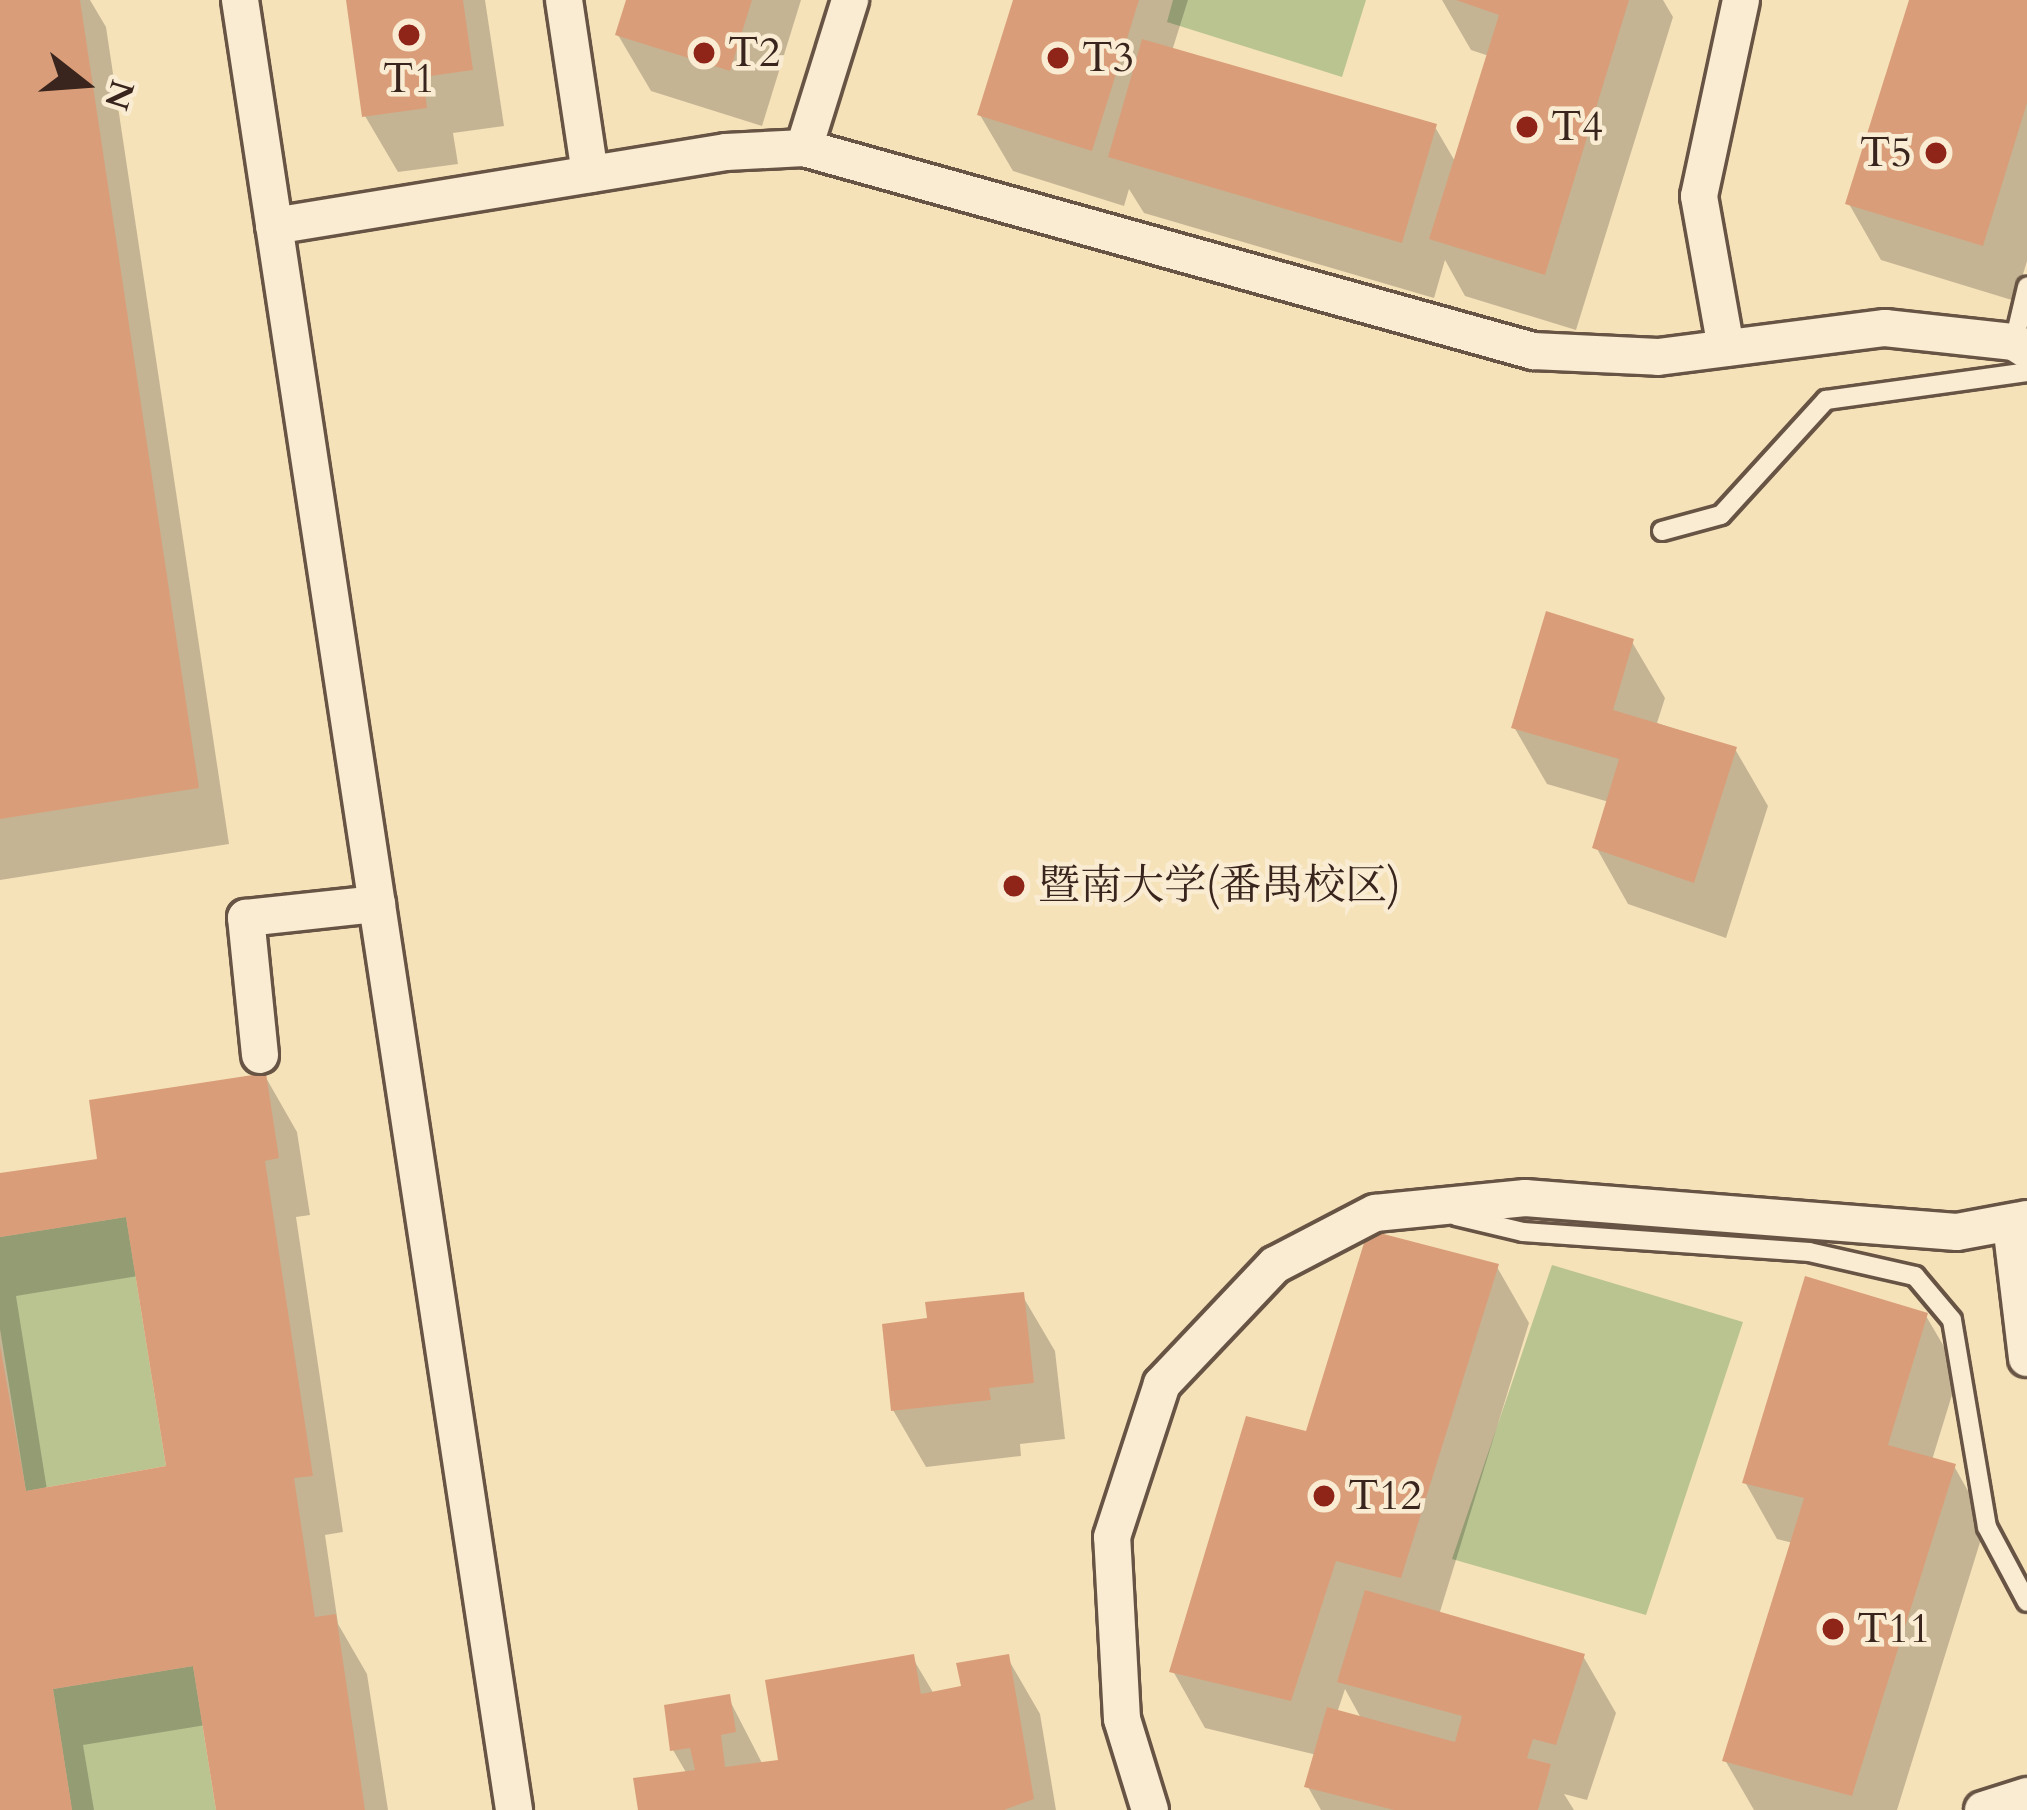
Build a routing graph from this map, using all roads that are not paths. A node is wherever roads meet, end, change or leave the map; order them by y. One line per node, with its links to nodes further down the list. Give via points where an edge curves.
1 (240, 0): 7 (street)
2 (564, 0): 6 (street)
3 (850, 0): 5 (street)
4 (1741, 0): 9 (street, via 1699,196)
5 (804, 148): 6 (street); 9 (street, via 1533,351 1658,357)
6 (590, 174): 7 (street)
7 (274, 226): 12 (street)
8 (2027, 287): 10 (lane)
9 (1726, 348): 10 (street, via 1885,328)
10 (2023, 355): 11 (lane, via 1826,400 1721,515)
11 (1662, 531)
12 (377, 904): 13 (street, via 246,918); 19 (street)
13 (260, 1054)
14 (1420, 1208): 15 (street, via 1525,1198 1958,1232); 17 (lane, via 1523,1232 1774,1248 1916,1276 1952,1320 1987,1526); 20 (street, via 1375,1213 1275,1265 1162,1384 1112,1537 1122,1719)
15 (2019, 1221): 16 (street)
16 (2027, 1358)
17 (2027, 1602)
18 (2027, 1796): 21 (street)
19 (514, 1810)
20 (1150, 1810)
21 (1983, 1810)

